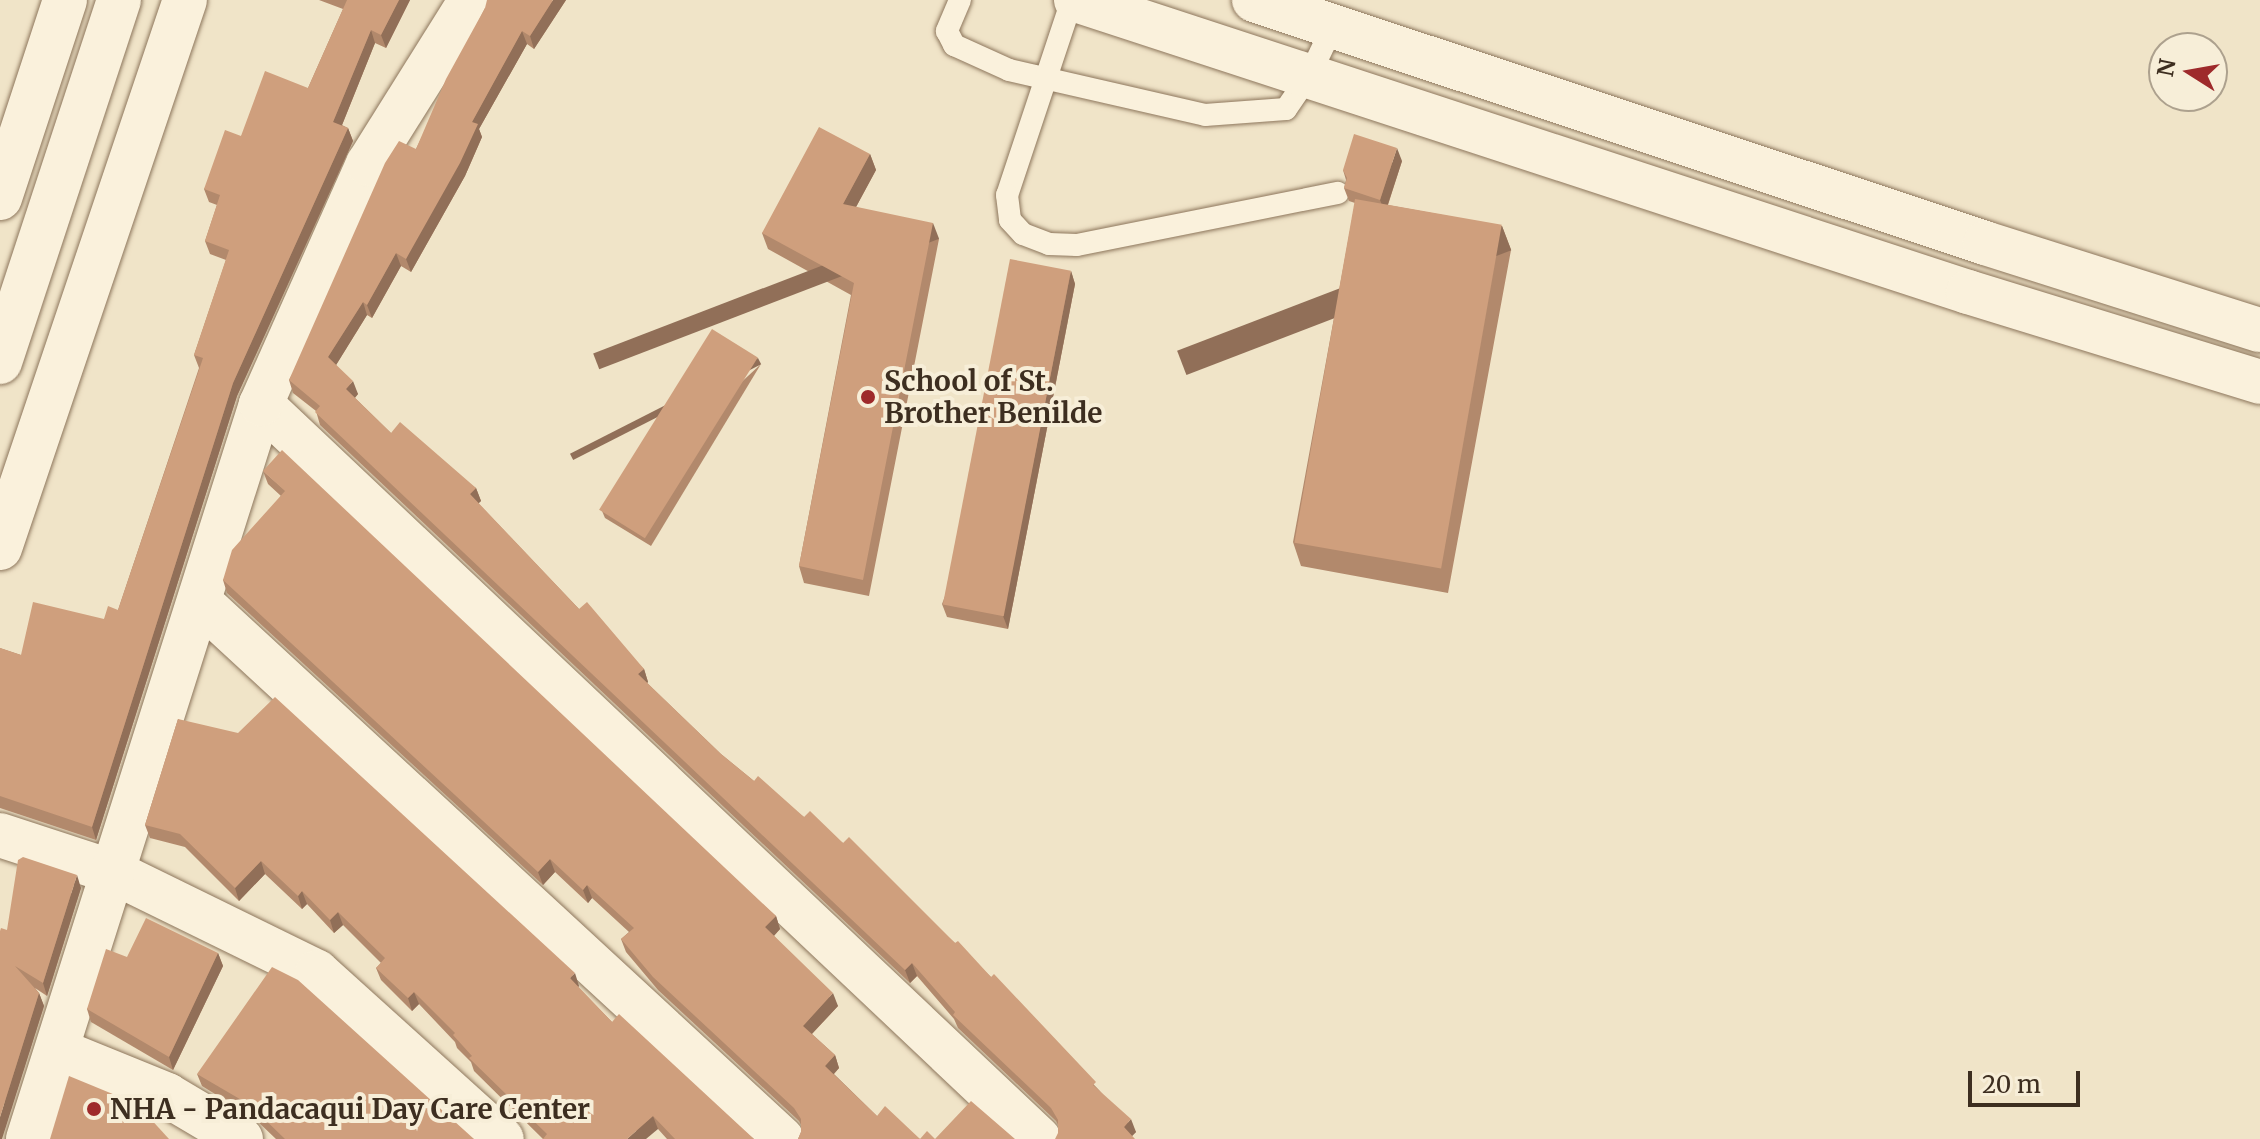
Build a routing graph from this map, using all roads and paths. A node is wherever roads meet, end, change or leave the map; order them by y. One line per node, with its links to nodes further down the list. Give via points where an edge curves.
1 (65, 0): 12 (street)
2 (119, 0): 16 (street)
3 (185, 0): 19 (street)
4 (471, 0): 18 (street, via 368,164)
5 (960, 0): 10 (lane, via 947,31 954,45 1009,70)
6 (1074, 0): 9 (street); 10 (lane)
7 (1254, 0): 8 (street)
8 (1333, 26): 9 (lane); 13 (street)
9 (1310, 74): 10 (lane, via 1286,109 1205,115); 14 (street)
10 (1046, 79): 11 (lane, via 1007,195 1010,220 1023,234 1049,244 1077,245)
11 (1338, 193)
12 (0, 198)
13 (1985, 243): 14 (street); 15 (street)
14 (1968, 292): 17 (street)
15 (2260, 330)
16 (0, 362)
17 (2260, 382)
18 (261, 404): 20 (street); 28 (street)
19 (0, 548)
20 (201, 603): 22 (street); 27 (street)
21 (0, 835): 22 (street)
22 (113, 872): 23 (street); 26 (street, via 317,972)
23 (57, 1050): 24 (street); 25 (street, via 167,1095)
24 (28, 1139)
25 (241, 1139)
26 (502, 1139)
27 (782, 1139)
28 (1039, 1139)

